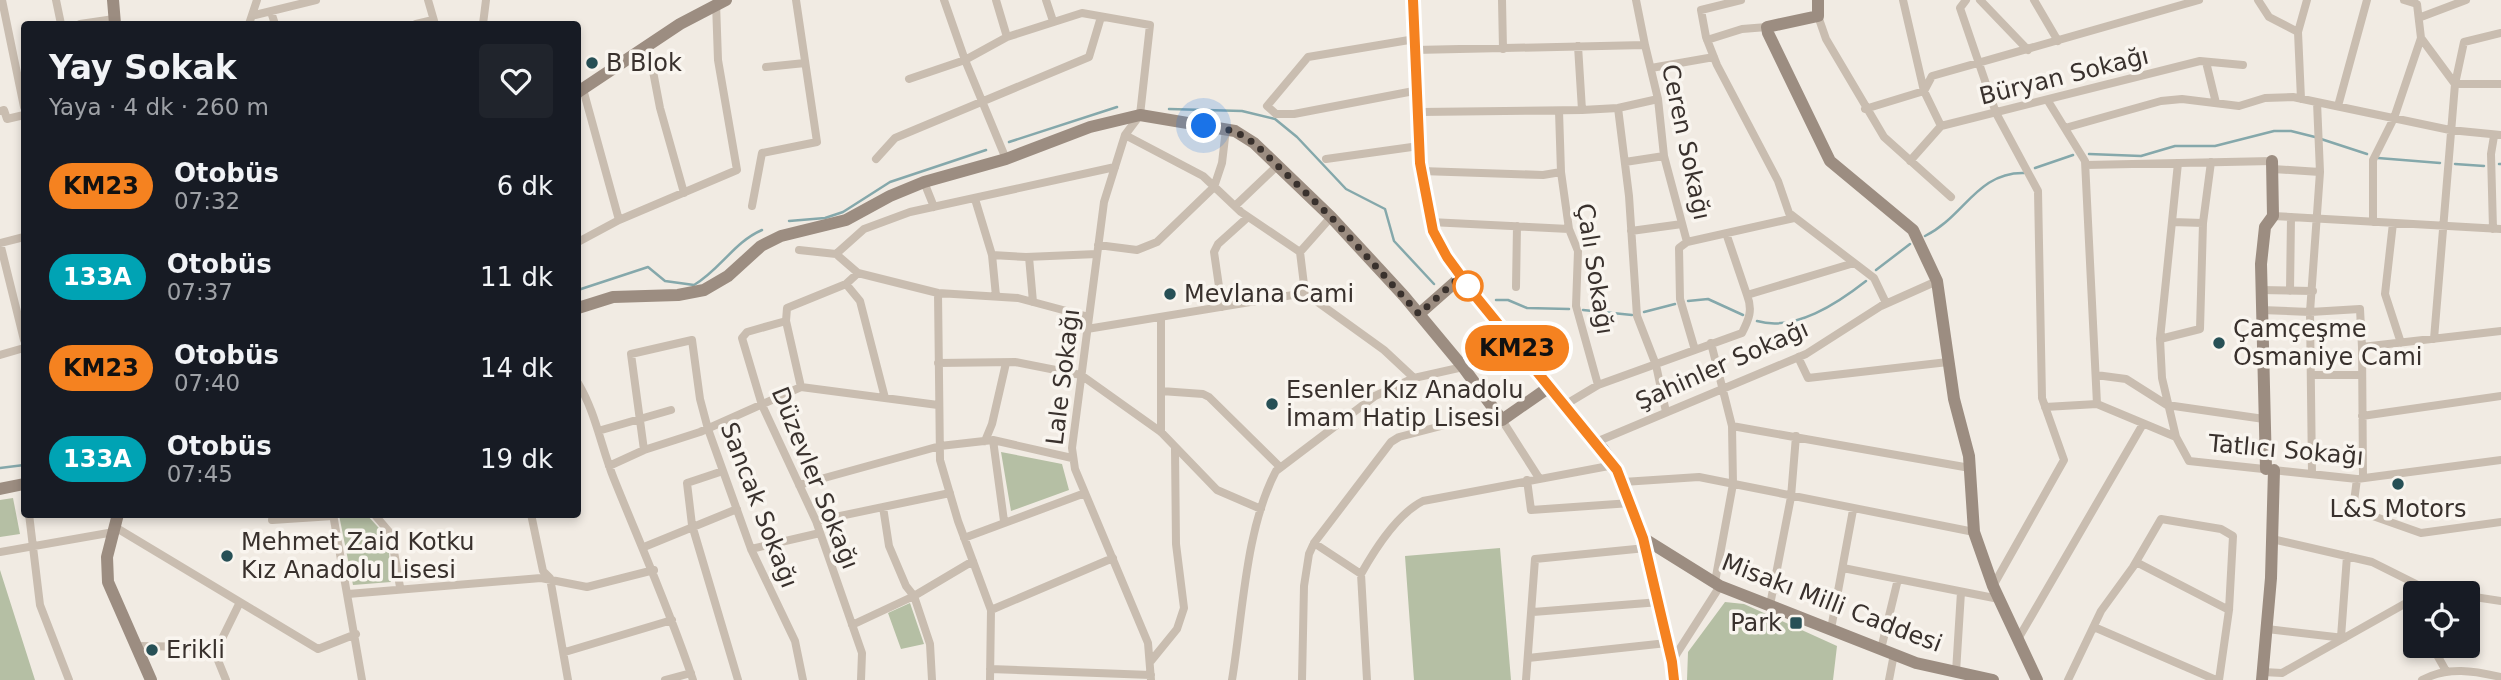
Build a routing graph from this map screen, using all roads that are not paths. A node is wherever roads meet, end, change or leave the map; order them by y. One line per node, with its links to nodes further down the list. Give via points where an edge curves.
1 (2, 0): 70 (street)
2 (56, 0): 36 (street)
3 (113, 0): 37 (street)
4 (257, 0): 32 (street)
5 (316, 0): 31 (street)
6 (428, 0): 40 (street)
7 (486, 0): 41 (street)
8 (796, 0): 58 (street)
9 (944, 0): 57 (street)
10 (996, 0): 46 (street)
11 (1046, 0): 42 (street)
12 (1413, 0): 50 (street)
13 (1502, 0): 54 (street)
14 (1636, 0): 52 (street)
15 (1698, 0): 30 (street)
16 (1741, 0): 30 (street)
17 (1818, 0): 33 (street)
18 (1903, 0): 69 (street)
19 (1966, 0): 60 (street, via 1960,8)
20 (1980, 0): 55 (street)
21 (2034, 0): 49 (street)
22 (2199, 0): 49 (street)
23 (2258, 0): 44 (street, via 2269,17)
24 (2307, 0): 44 (street)
25 (2367, 0): 78 (street)
26 (2404, 0): 29 (street)
27 (2466, 0): 35 (street)
28 (719, 1): 51 (street); 113 (street, via 718,60 737,170)
29 (2419, 2): 35 (street)
30 (1701, 10): 48 (street)
31 (271, 12): 32 (street); 39 (street)
32 (255, 15): 38 (street)
33 (1818, 16): 43 (street); 80 (street)
34 (1101, 17): 42 (street, via 1082,13); 74 (street, via 1089,57); 86 (street, via 1150,25)
35 (2421, 17): 47 (street)
36 (60, 21)
37 (115, 21)
38 (251, 21)
39 (274, 21)
40 (434, 21)
41 (483, 21)
42 (1053, 21): 46 (street)
43 (1767, 27): 48 (street); 151 (street, via 1830,161 1913,230)
44 (2298, 32): 73 (street)
45 (2501, 33): 66 (street, via 2464,42)
46 (1007, 37): 57 (street)
47 (2421, 37): 66 (street); 88 (street)
48 (1707, 40): 56 (street)
49 (2058, 41): 55 (street)
50 (1415, 44): 54 (street, Ceren Sokağı); 68 (street); 68 (street, Ceren Sokağı, via 1308,57 1267,106 1276,114 1294,114)
51 (648, 45): 67 (street); 113 (street)
52 (1645, 45): 53 (street, Ceren Sokağı); 63 (street, Ceren Sokağı)
53 (1578, 46): 54 (street, Ceren Sokağı); 81 (street)
54 (1503, 49)
55 (2028, 50): 60 (street)
56 (1714, 57): 63 (street); 123 (street)
57 (965, 60): 64 (street); 74 (street)
58 (804, 62): 62 (street); 116 (street, via 817,142 762,153)
59 (2206, 62): 61 (street, Büryan Sokağı); 75 (street, Büryan Sokağı); 77 (street)
60 (1977, 64): 69 (street, via 1932,76); 85 (street)
61 (2243, 65)
62 (766, 67)
63 (1651, 68): 72 (street, Ceren Sokağı)
64 (909, 79)
65 (2501, 83): 66 (street)
66 (2455, 84): 92 (street)
67 (581, 89)
68 (1419, 90): 84 (street)
69 (1924, 91): 80 (street); 89 (street)
70 (21, 92)
71 (581, 93): 125 (street)
72 (1658, 99): 79 (street); 96 (street, Ceren Sokağı)
73 (2301, 99): 76 (street); 77 (street, via 2265,98 2239,106)
74 (982, 101): 97 (street, via 895,138); 98 (street)
75 (2048, 101): 85 (street, Büryan Sokağı); 90 (street)
76 (2316, 102): 78 (street); 110 (street)
77 (2216, 103): 90 (street, via 2161,101)
78 (2338, 106): 88 (street)
79 (1618, 108): 81 (street); 101 (street)
80 (1866, 109): 100 (street, via 1884,137)
81 (1582, 110): 83 (street)
82 (0, 111): 87 (street, via 4,110 7,119)
83 (1559, 111): 84 (street); 109 (street)
84 (1420, 112): 95 (street)
85 (1996, 113): 89 (street, Büryan Sokağı); 206 (street, via 2038,191)
86 (1140, 114): 91 (street); 93 (street, Lale Sokağı); 98 (street, via 1090,127)
87 (21, 117)
88 (2394, 118): 92 (street); 128 (street, via 2373,160)
89 (1941, 126): 100 (street)
90 (2065, 128): 105 (street)
91 (1226, 129): 104 (street, via 1248,138); 112 (street)
92 (2450, 130): 94 (street); 133 (street)
93 (1125, 135): 107 (street, Lale Sokağı); 112 (street, via 1188,167)
94 (2498, 135): 135 (street, via 2491,154)
95 (1419, 146): 99 (street); 108 (street)
96 (1664, 156): 101 (street); 131 (street, Ceren Sokağı)
97 (876, 159)
98 (1006, 159): 111 (street)
99 (1326, 159)
100 (1910, 161): 114 (street)
101 (1625, 162): 136 (street)
102 (2211, 162): 103 (street); 106 (street); 129 (street)
103 (2178, 163): 105 (street); 127 (street)
104 (1278, 165): 117 (street); 120 (street)
105 (2085, 165): 189 (street)
106 (2272, 165): 110 (street); 119 (street)
107 (1115, 167): 115 (street); 143 (street, Lale Sokağı)
108 (1421, 171): 109 (street, Çalı Sokağı); 126 (street)
109 (1561, 172): 134 (street, Çalı Sokağı)
110 (2320, 172): 124 (street)
111 (925, 182): 118 (street); 163 (street, via 846,220 781,236 704,290 613,297)
112 (1214, 187): 117 (street); 143 (street, via 1157,242 1137,250)
113 (684, 193): 125 (street)
114 (1951, 197)
115 (975, 199): 118 (street); 146 (street)
116 (752, 206)
117 (1235, 206): 122 (street)
118 (934, 207): 145 (street, via 864,229)
119 (2273, 216): 121 (street); 154 (street, via 2264,227)
120 (1331, 217): 144 (street); 167 (street)
121 (2291, 217): 124 (street); 155 (street)
122 (1248, 218): 144 (street); 164 (street, via 1217,244 1214,252)
123 (1794, 218): 137 (street, Ceren Sokağı); 148 (street)
124 (2317, 218): 128 (street); 156 (street)
125 (619, 220): 139 (street)
126 (1430, 222): 132 (street); 150 (street)
127 (2172, 222): 129 (street); 174 (street)
128 (2373, 222): 130 (street)
129 (2203, 223): 174 (street, via 2200,329)
130 (2393, 223): 133 (street); 177 (street, via 2385,294)
131 (1682, 224): 136 (street); 140 (street, Ceren Sokağı)
132 (1517, 226): 134 (street); 153 (street)
133 (2442, 227): 135 (street); 175 (street)
134 (1569, 229): 193 (street, Çalı Sokağı, via 1577,251 1576,306)
135 (2497, 229)
136 (1631, 231): 186 (street, via 1637,316)
137 (1726, 233): 140 (street, Ceren Sokağı); 159 (street)
138 (21, 238): 141 (street)
139 (581, 240)
140 (1687, 242): 180 (street, via 1679,248 1680,299)
141 (0, 243): 171 (street)
142 (799, 250): 145 (street)
143 (1097, 250): 147 (street); 168 (street, Lale Sokağı)
144 (1300, 251): 158 (street)
145 (836, 254): 149 (street)
146 (992, 255): 147 (street); 160 (street)
147 (1029, 257): 161 (street)
148 (1854, 263): 159 (street); 162 (street, via 1874,278)
149 (858, 273): 152 (street); 157 (street)
150 (1461, 276): 167 (street); 195 (street)
151 (1937, 281): 162 (street, Şahinler Sokağı); 184 (street)
152 (846, 284): 170 (street, via 787,308); 200 (street, via 860,301)
153 (1516, 287)
154 (2261, 290): 155 (street); 165 (street)
155 (2290, 290): 156 (street)
156 (2313, 290): 166 (street)
157 (938, 293): 160 (street); 185 (street)
158 (1305, 293): 164 (street); 192 (street, via 1384,350)
159 (1747, 295): 176 (street, via 1750,318 1742,333)
160 (996, 296): 161 (street)
161 (1033, 302): 168 (street)
162 (1886, 303): 182 (street, Şahinler Sokağı)
163 (581, 307)
164 (1222, 307): 169 (street)
165 (2261, 310): 166 (street); 212 (street)
166 (2310, 312): 178 (street, via 2360,309); 190 (street)
167 (1419, 314): 187 (street)
168 (1089, 317): 172 (street, Lale Sokağı)
169 (1161, 317): 172 (street); 197 (street)
170 (786, 321): 194 (street); 201 (street, Düzevler Sokağı, via 747,332 743,338)
171 (21, 328)
172 (1087, 329): 188 (street, Lale Sokağı)
173 (2501, 331): 175 (street)
174 (2160, 339): 204 (street)
175 (2434, 339): 177 (street)
176 (1711, 343): 180 (street); 196 (street)
177 (2401, 343): 178 (street)
178 (2362, 347): 191 (street)
179 (21, 349): 181 (street)
180 (1695, 349): 186 (street)
181 (0, 355)
182 (1798, 357): 184 (street, via 1808,378); 196 (street, Şahinler Sokağı)
183 (1006, 362): 185 (street); 188 (street); 220 (street)
184 (1948, 362): 230 (street)
185 (938, 363): 203 (street)
186 (1656, 365): 193 (street); 208 (street)
187 (1463, 367): 192 (street); 209 (street)
188 (1081, 375): 217 (street); 225 (street, Lale Sokağı)
189 (2096, 375): 202 (street); 204 (street, via 2126,379)
190 (2311, 375): 191 (street); 233 (street)
191 (2362, 376): 210 (street)
192 (1414, 378): 229 (street, via 1375,396)
193 (1598, 385): 205 (street)
194 (802, 387): 200 (street); 201 (street)
195 (1548, 388): 205 (street); 209 (street)
196 (1720, 389): 208 (street, Şahinler Sokağı); 214 (street)
197 (1161, 391): 217 (street); 229 (street, via 1209,397)
198 (2501, 396): 210 (street)
199 (581, 397): 216 (street)
200 (885, 397): 203 (street)
201 (762, 404): 215 (street); 239 (street, Düzevler Sokağı)
202 (2097, 404): 206 (street, Tatlıcı Sokağı); 213 (street, Tatlıcı Sokağı)
203 (938, 405): 222 (street)
204 (2167, 405): 212 (street); 219 (street)
205 (1563, 406): 221 (street)
206 (2045, 407): 282 (street, via 2064,460)
207 (671, 410): 211 (street)
208 (1666, 412): 221 (street, Şahinler Sokağı)
209 (1498, 416): 234 (street); 265 (street, via 1391,442)
210 (2362, 416): 235 (street)
211 (639, 418): 215 (street, Sancak Sokağı, via 631,354 692,340); 216 (street); 224 (street)
212 (2263, 419): 231 (street)
213 (2143, 424): 219 (street, Tatlıcı Sokağı); 304 (street)
214 (1732, 426): 218 (street); 238 (street)
215 (708, 429): 224 (street); 232 (street, Sancak Sokağı)
216 (598, 430): 228 (street)
217 (1161, 432): 223 (street)
218 (1796, 436): 230 (street); 244 (street)
219 (2176, 437): 231 (street, Tatlıcı Sokağı, via 2189,461)
220 (989, 441): 222 (street); 225 (street); 257 (street)
221 (1596, 442): 227 (street)
222 (940, 446): 239 (street); 242 (street)
223 (1175, 449): 248 (street, via 1217,490); 313 (street, via 1176,544 1184,608 1177,629)
224 (644, 450): 228 (street)
225 (1072, 458): 243 (street, Lale Sokağı)
226 (2501, 460): 235 (street, Tatlıcı Sokağı)
227 (1615, 465): 234 (street); 237 (street)
228 (610, 466): 268 (street)
229 (1280, 467): 248 (street)
230 (1970, 468): 261 (street)
231 (2270, 470): 233 (street, Tatlıcı Sokağı); 264 (street)
232 (723, 471): 247 (street, Sancak Sokağı); 260 (street, via 687,483)
233 (2312, 474): 235 (street, Tatlıcı Sokağı)
234 (1539, 478): 236 (street)
235 (2360, 479): 258 (street, via 2353,509 2421,533)
236 (1527, 480): 245 (street, via 1531,510); 277 (street, via 1415,506)
237 (1623, 482): 238 (street, via 1699,477); 245 (street)
238 (1732, 484): 244 (street); 281 (street)
239 (799, 485): 256 (street, Düzevler Sokağı)
240 (21, 486): 241 (street)
241 (0, 489)
242 (950, 493): 246 (street); 263 (street)
243 (1085, 493): 257 (street); 272 (street, Lale Sokağı)
244 (1791, 497): 249 (street); 292 (street)
245 (1631, 503): 266 (street)
246 (883, 507): 256 (street); 286 (street, via 889,546)
247 (737, 509): 260 (street); 269 (street, Sancak Sokağı)
248 (1261, 509): 334 (street)
249 (1853, 510): 261 (street); 275 (street)
250 (30, 518): 267 (street)
251 (296, 518): 255 (street)
252 (334, 518): 285 (street)
253 (377, 518): 283 (street, via 391,534)
254 (532, 518): 278 (street, via 543,571)
255 (272, 520)
256 (816, 521): 262 (street, Düzevler Sokağı)
257 (1004, 521): 263 (street)
258 (2501, 522)
259 (116, 524): 267 (street); 290 (street); 306 (street, via 107,557 108,582)
260 (692, 525): 268 (street); 329 (street)
261 (1974, 532): 282 (street)
262 (820, 533): 269 (street); 298 (street, Düzevler Sokağı)
263 (964, 538): 273 (street)
264 (2272, 539): 271 (street); 301 (street)
265 (1314, 543): 277 (street); 335 (street, via 1304,586)
266 (1644, 543): 281 (street, Misakı Milli Caddesi); 291 (street); 296 (street, via 1535,559)
267 (34, 545): 270 (street); 323 (street, via 40,605)
268 (644, 547): 276 (street)
269 (751, 549): 330 (street, Sancak Sokağı, via 796,642)
270 (0, 552)
271 (2347, 556): 280 (street, via 2372,562); 303 (street)
272 (1112, 558): 294 (street); 313 (street, Lale Sokağı, via 1137,613)
273 (973, 561): 286 (street); 294 (street)
274 (2136, 562): 295 (street); 295 (street, via 2161,519 2221,529 2233,536 2235,547); 299 (street)
275 (1843, 568): 279 (street); 300 (street)
276 (654, 570): 278 (street, via 587,587); 297 (street)
277 (1361, 574): 336 (street)
278 (550, 578): 283 (street); 308 (street)
279 (1898, 579): 284 (street); 307 (street)
280 (2406, 581)
281 (1717, 584): 292 (street, Misakı Milli Caddesi); 314 (street)
282 (1993, 586): 288 (street)
283 (400, 587): 285 (street)
284 (1961, 592): 288 (street); 317 (street)
285 (348, 594): 302 (street)
286 (914, 596): 298 (street); 332 (street, via 930,644)
287 (2480, 598): 289 (street)
288 (1999, 599): 304 (street)
289 (2501, 601)
290 (240, 602): 302 (street, via 318,649); 309 (street)
291 (1660, 602): 296 (street); 305 (street)
292 (1770, 605): 300 (street, Misakı Milli Caddesi)
293 (2403, 605): 303 (street)
294 (991, 610): 315 (street)
295 (2229, 610): 343 (street)
296 (1533, 612): 311 (street)
297 (672, 620): 308 (street); 318 (street)
298 (852, 625): 331 (street, Düzevler Sokağı, via 862,653)
299 (2094, 626): 342 (street); 343 (street)
300 (1831, 629): 307 (street, Misakı Milli Caddesi)
301 (2267, 629): 303 (street); 319 (street)
302 (356, 635): 326 (street)
303 (2343, 638): 320 (street)
304 (2018, 639): 341 (street)
305 (1667, 643): 311 (street); 314 (street)
306 (139, 646): 309 (street, via 204,646); 324 (street)
307 (1881, 649): 310 (street, Misakı Milli Caddesi)
308 (565, 652): 327 (street)
309 (215, 653): 325 (street)
310 (1894, 654): 317 (street, Misakı Milli Caddesi); 339 (street)
311 (1528, 657): 337 (street)
312 (2439, 658): 316 (street)
313 (1151, 661): 322 (street, Lale Sokağı)
314 (1672, 662): 338 (street)
315 (990, 669): 322 (street); 333 (street)
316 (2446, 671): 321 (street); 344 (street)
317 (1961, 675): 340 (street, Misakı Milli Caddesi)
318 (692, 676): 328 (street)
319 (2262, 676): 320 (street)
320 (2284, 677)
321 (2501, 677)
322 (1151, 678)
323 (69, 680)
324 (151, 680)
325 (226, 680)
326 (362, 680)
327 (568, 680)
328 (665, 680)
329 (738, 680)
330 (803, 680)
331 (861, 680)
332 (932, 680)
333 (990, 680)
334 (1232, 680)
335 (1302, 680)
336 (1367, 680)
337 (1526, 680)
338 (1674, 680)
339 (1889, 680)
340 (1993, 680)
341 (2037, 680)
342 (2068, 680)
343 (2217, 680)
344 (2422, 680)

